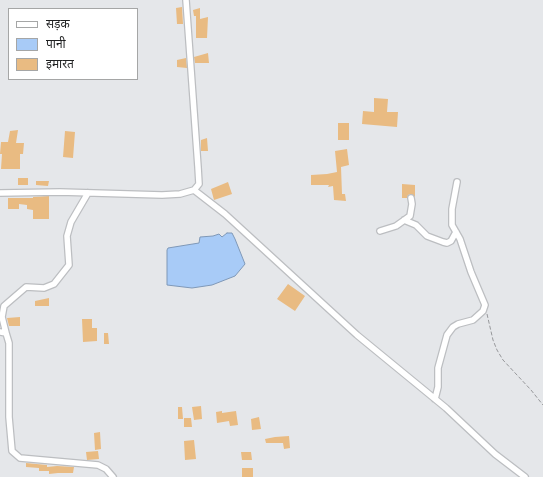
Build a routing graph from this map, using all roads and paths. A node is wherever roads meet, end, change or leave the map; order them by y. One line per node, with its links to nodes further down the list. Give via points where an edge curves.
1 (186, 0): 3 (street, via 199,184)
2 (457, 182): 9 (street, via 451,216)
3 (194, 190): 5 (street, via 162,196); 13 (street, via 225,214 357,335)
4 (0, 193): 5 (street)
5 (88, 193): 12 (street, via 71,222 67,236 69,265 54,284 44,288 26,287 4,306 2,317)
6 (411, 198): 7 (street, via 412,211)
7 (404, 220): 8 (street, via 396,226); 9 (street, via 416,225 427,236 447,243)
8 (380, 231)
9 (456, 232): 10 (street)
10 (484, 308): 13 (street, via 484,311 473,320 458,324 447,335 438,368); 14 (path, via 493,340 503,360)
11 (0, 332): 12 (street)
12 (6, 333): 15 (street, via 9,343 9,417 12,451 20,458 98,465)
13 (435, 399): 16 (street, via 494,454)
14 (543, 405)
15 (113, 477)
16 (525, 477)

